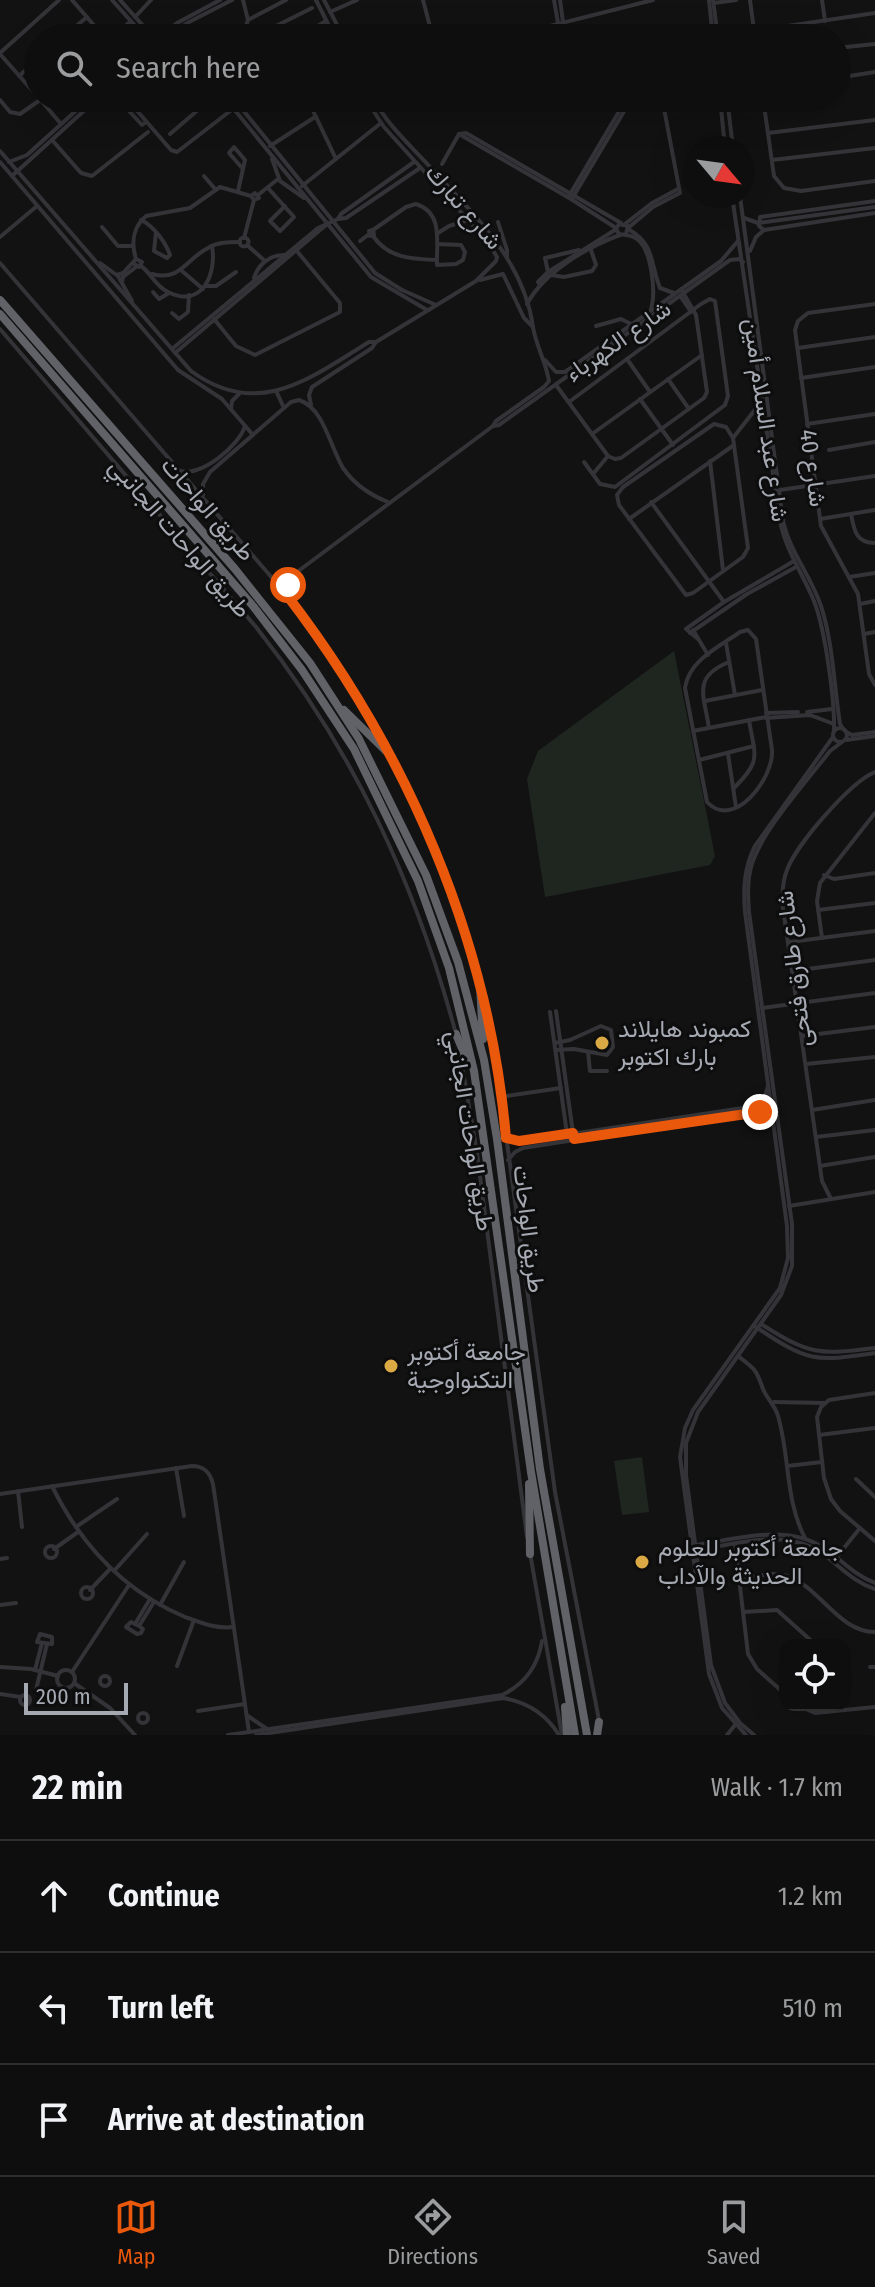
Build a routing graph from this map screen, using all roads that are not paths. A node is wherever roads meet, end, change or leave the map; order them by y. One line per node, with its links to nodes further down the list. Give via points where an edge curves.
1 (59, 0): 32 (street)
2 (72, 0): 26 (street)
3 (112, 0): 27 (street)
4 (120, 0): 27 (street)
5 (151, 0): 27 (street)
6 (199, 0): 22 (street)
7 (220, 0): 20 (street)
8 (232, 0): 38 (street)
9 (243, 0): 30 (street)
10 (286, 0): 30 (street)
11 (324, 0): 21 (street); 24 (street)
12 (357, 0): 24 (street)
13 (423, 0): 44 (street)
14 (557, 0): 31 (street)
15 (653, 0): 31 (street)
16 (736, 0): 19 (street)
17 (750, 0): 47 (street)
18 (822, 0): 29 (street)
19 (712, 1): 46 (street)
20 (210, 2): 22 (street)
21 (317, 2): 28 (street)
22 (203, 8): 37 (street)
23 (312, 8): 40 (street)
24 (330, 12): 43 (street)
25 (875, 13): 29 (street)
26 (87, 17): 33 (street); 34 (street)
27 (133, 19): 35 (street); 36 (street)
28 (326, 21): 41 (street); 42 (street)
29 (825, 21): 48 (street)
30 (248, 23): 39 (street)
31 (560, 23): 45 (street)
32 (33, 24)
33 (79, 24)
34 (93, 24)
35 (127, 24)
36 (137, 24)
37 (178, 24)
38 (186, 24)
39 (257, 24)
40 (280, 24)
41 (321, 24)
42 (328, 24)
43 (336, 24)
44 (429, 24)
45 (556, 24)
46 (714, 24)
47 (753, 24)
48 (804, 24)
49 (24, 32): 52 (street)
50 (875, 44): 51 (street)
51 (851, 47)
52 (0, 54): 55 (street)
53 (24, 72): 55 (street)
54 (875, 72): 56 (street)
55 (19, 76): 57 (street)
56 (851, 76)
57 (24, 82)
58 (0, 100): 59 (street, via 10,112)
59 (24, 111)
60 (51, 112): 80 (street)
61 (74, 112): 80 (street)
62 (83, 112): 89 (street)
63 (132, 112): 81 (street)
64 (136, 112): 81 (street)
65 (196, 112): 86 (street)
66 (227, 112): 81 (street, via 177,152)
67 (239, 112): 94 (street)
68 (240, 112): 90 (street)
69 (314, 112): 77 (street)
70 (374, 112): 79 (street, شارع تبارك)
71 (383, 112): 82 (street, شارع تبارك)
72 (621, 112): 116 (street)
73 (665, 112): 137 (street, via 679,191)
74 (721, 112): 87 (street)
75 (729, 112): 88 (street)
76 (765, 112): 85 (street)
77 (316, 116): 90 (street); 96 (street)
78 (875, 120): 85 (street)
79 (381, 123): 84 (street, شارع تبارك); 96 (street)
80 (61, 124): 99 (street, via 27,155)
81 (144, 124)
82 (395, 128): 84 (street); 93 (street, شارع تبارك)
83 (148, 132): 89 (street, via 92,176 81,173)
84 (389, 133): 95 (street, شارع تبارك)
85 (768, 133): 97 (street)
86 (170, 134)
87 (724, 136)
88 (732, 136)
89 (52, 140): 104 (street)
90 (270, 146): 108 (street)
91 (875, 148): 97 (street)
92 (0, 151): 99 (street)
93 (416, 151): 95 (street); 112 (street, شارع تبارك)
94 (272, 157): 107 (street); 108 (street)
95 (410, 157): 100 (street, شارع تبارك)
96 (336, 159): 111 (street)
97 (772, 160): 109 (street, via 776,180 790,191)
98 (0, 162): 105 (street)
99 (9, 162): 104 (street)
100 (414, 162): 102 (street, شارع تبارك); 119 (street)
101 (442, 164): 116 (street, via 464,132)
102 (420, 168): 115 (street, شارع تبارك); 119 (street)
103 (243, 169): 103 (street, via 245,159 234,147 229,153); 114 (street)
104 (17, 171): 105 (street); 136 (street)
105 (12, 176): 120 (street)
106 (204, 176): 113 (street)
107 (280, 180): 110 (street); 118 (street)
108 (295, 181): 111 (street); 118 (street)
109 (875, 181)
110 (270, 186): 117 (street, via 258,199); 121 (street)
111 (302, 186): 129 (street)
112 (447, 186): 115 (street); 155 (street, شارع تبارك)
113 (215, 189): 114 (street); 127 (street, via 196,205)
114 (238, 191): 117 (street)
115 (442, 191): 125 (street, شارع تبارك)
116 (571, 196): 137 (street)
117 (252, 198): 145 (street)
118 (306, 199): 133 (street)
119 (367, 200): 129 (street)
120 (37, 206): 141 (street); 143 (street)
121 (285, 206): 121 (street, via 294,218 280,231 270,221)
122 (875, 207): 132 (street); 138 (street)
123 (734, 208): 144 (street, شارع عبد السلام أمين)
124 (742, 208): 126 (street, شارع عبد السلام أمين)
125 (461, 211): 128 (street, شارع تبارك); 134 (street)
126 (743, 217): 132 (street); 153 (street, شارع عبد السلام أمين)
127 (141, 220): 139 (street); 148 (street)
128 (468, 220): 134 (street); 170 (street, شارع تبارك, via 497,257)
129 (336, 221): 133 (street); 184 (street, via 378,276)
130 (498, 222): 155 (street)
131 (436, 223): 134 (street); 140 (street); 142 (street, via 425,207 412,204)
132 (758, 223): 138 (street)
133 (327, 224): 150 (street); 154 (street); 187 (street, via 377,282)
134 (452, 225): 140 (street)
135 (102, 227): 148 (street, via 119,247)
136 (67, 228): 141 (street); 156 (street)
137 (622, 229): 151 (street); 152 (street); 174 (street, via 644,247)
138 (764, 230): 153 (street)
139 (156, 232): 139 (street, via 170,252 167,258 153,249)
140 (438, 233): 147 (street)
141 (61, 234): 212 (street, via 178,370)
142 (372, 234): 146 (street); 157 (street, via 397,256)
143 (0, 237)
144 (740, 239): 158 (street, شارع عبد السلام أمين); 161 (street, شارع الكهرباء)
145 (242, 240): 149 (street); 160 (street, via 242,246)
146 (360, 241)
147 (437, 244): 157 (street); 157 (street, via 457,243 465,256 456,264 438,266)
148 (133, 246): 162 (street)
149 (212, 246): 163 (street); 173 (street, via 214,268)
150 (296, 250): 192 (street); 192 (street, via 340,303 340,312 255,355 236,346)
151 (581, 250): 167 (street); 167 (street, via 545,258)
152 (591, 250): 167 (street); 167 (street, via 596,265 592,271)
153 (749, 254): 176 (street, شارع عبد السلام أمين)
154 (284, 255): 160 (street); 169 (street)
155 (507, 257): 182 (street, شارع تبارك)
156 (93, 258): 165 (street); 185 (street)
157 (436, 260)
158 (743, 262): 161 (street, شارع الكهرباء); 179 (street, شارع عبد السلام أمين)
159 (0, 263): 240 (street, طريق الواحات الجانبي)
160 (263, 263): 169 (street)
161 (722, 263): 178 (street, شارع الكهرباء)
162 (137, 264): 165 (street); 166 (street); 171 (street)
163 (182, 271): 168 (street); 173 (street)
164 (236, 272): 173 (street)
165 (116, 274): 171 (street)
166 (152, 274): 168 (street); 172 (street)
167 (550, 274): 182 (street)
168 (167, 276): 172 (street)
169 (253, 281): 194 (street)
170 (476, 281): 184 (street); 196 (street, شارع تبارك, via 503,274)
171 (122, 282): 185 (street)
172 (160, 287): 177 (street)
173 (204, 288): 180 (street)
174 (657, 289): 178 (street); 189 (street)
175 (153, 292): 177 (street, via 159,299)
176 (754, 292): 179 (street); 191 (street, شارع عبد السلام أمين)
177 (169, 293): 180 (street)
178 (680, 293): 186 (street); 189 (street, شارع الكهرباء)
179 (747, 293): 191 (street, شارع عبد السلام أمين)
180 (189, 295): 188 (street, via 188,312 178,319)
181 (0, 300): 276 (highway, طريق الواحات, via 235,569)
182 (527, 304): 196 (street, شارع تبارك)
183 (875, 304): 200 (street, شارع 40, via 804,315 796,325)
184 (436, 305): 187 (street)
185 (135, 307): 201 (street)
186 (691, 308): 202 (street); 204 (street); 233 (street, via 709,299 716,303 728,399)
187 (427, 310): 199 (street)
188 (172, 313)
189 (652, 313): 193 (street, شارع الكهرباء); 211 (street, شارع الكهرباء)
190 (0, 314): 323 (highway, طريق الواحات, via 253,606 340,726 418,881 449,968)
191 (753, 316): 217 (street, شارع عبد السلام أمين); 230 (street, شارع عبد السلام أمين)
192 (214, 319): 194 (street)
193 (631, 324): 195 (street, via 621,319); 206 (street, شارع الكهرباء, via 565,372)
194 (203, 326): 201 (street)
195 (596, 326)
196 (533, 327): 203 (street, شارع تبارك)
197 (0, 329): 314 (street, طريق الواحات الجانبي, via 256,627 327,726 373,807 408,885)
198 (875, 337): 200 (street)
199 (376, 342): 213 (street); 220 (street, via 312,387)
200 (797, 348): 208 (street, شارع 40)
201 (173, 351): 210 (street)
202 (702, 355): 209 (street); 222 (street, via 706,394)
203 (544, 359): 206 (street, شارع تبارك); 207 (street, شارع تبارك)
204 (627, 359): 214 (street); 218 (street)
205 (875, 367): 208 (street)
206 (556, 372)
207 (549, 378): 226 (street, شارع الكهرباء, via 547,385)
208 (801, 378): 224 (street, شارع 40)
209 (668, 379): 214 (street); 222 (street)
210 (211, 384): 212 (street); 215 (street)
211 (556, 385): 218 (street); 226 (street, شارع الكهرباء)
212 (208, 390): 221 (street)
213 (275, 392): 215 (street); 219 (street)
214 (650, 392): 216 (street)
215 (241, 393): 221 (street)
216 (640, 399): 227 (street); 228 (street)
217 (762, 400): 230 (street, شارع عبد السلام أمين); 231 (street)
218 (569, 402): 228 (street)
219 (284, 408): 220 (street, via 299,400); 229 (street)
220 (312, 408): 246 (street, via 349,476)
221 (231, 409): 225 (street)
222 (689, 409): 227 (street)
223 (875, 414): 224 (street)
224 (807, 424): 243 (street, شارع 40)
225 (245, 426): 229 (street); 240 (street, via 239,439 205,468)
226 (493, 426): 246 (street, شارع الكهرباء)
227 (661, 429): 233 (street); 237 (street, via 621,458)
228 (592, 434): 237 (street)
229 (253, 435): 245 (street, via 208,475)
230 (770, 435): 236 (street, شارع عبد السلام أمين)
231 (733, 438): 234 (street); 250 (street, via 721,424 708,427 623,487 617,500)
232 (875, 442): 235 (street)
233 (673, 445): 241 (street, via 615,487 603,486)
234 (734, 445): 238 (street); 254 (street, via 748,548)
235 (829, 450)
236 (772, 451): 244 (street, شارع عبد السلام أمين); 253 (street, شارع عبد السلام أمين, via 780,521)
237 (608, 456): 241 (street)
238 (710, 461): 247 (street); 254 (street)
239 (584, 462): 241 (street)
240 (179, 471): 245 (street, طريق الواحات الجانبي)
241 (593, 474)
242 (875, 476): 243 (street)
243 (815, 485): 244 (street); 251 (street, شارع 40)
244 (780, 490): 266 (street, شارع عبد السلام أمين, via 789,540 818,599)
245 (203, 497): 258 (street, طريق الواحات الجانبي)
246 (388, 502): 258 (street, شارع الكهرباء, via 293,575)
247 (651, 502): 250 (street); 257 (street)
248 (875, 510): 249 (street)
249 (851, 514): 251 (street); 252 (street, via 858,538)
250 (629, 519): 257 (street, via 682,592 693,593)
251 (820, 519): 256 (street, شارع 40, via 826,540)
252 (875, 543)
253 (796, 564): 260 (street); 262 (street); 266 (street, شارع عبد السلام أمين)
254 (723, 571): 257 (street)
255 (875, 573): 256 (street)
256 (849, 577): 261 (street, شارع 40)
257 (709, 581): 260 (street)
258 (286, 594): 290 (street, طريق الواحات الجانبي, via 348,681)
259 (875, 601): 261 (street)
260 (724, 602): 262 (street)
261 (860, 604): 264 (street, شارع 40)
262 (691, 630): 267 (street)
263 (875, 632): 264 (street)
264 (864, 634): 271 (street, شارع 40)
265 (726, 642): 267 (street); 270 (street); 273 (street, via 744,630 754,635)
266 (827, 645): 268 (street, شارع عبد السلام أمين)
267 (708, 655): 284 (street, via 686,680)
268 (828, 655): 277 (street, شارع عبد السلام أمين); 283 (street, شارع عبد السلام أمين)
269 (875, 661): 271 (street)
270 (729, 662): 274 (street); 275 (street, via 705,678)
271 (868, 662): 272 (street, شارع 40)
272 (875, 685)
273 (762, 690): 274 (street); 279 (street)
274 (735, 695): 275 (street)
275 (705, 701): 282 (street)
276 (336, 703): 290 (highway); 321 (highway, طريق الواحات, via 426,875 458,962)
277 (832, 709): 278 (street); 281 (street, شارع عبد السلام أمين)
278 (804, 713): 279 (street); 281 (street)
279 (766, 716): 280 (street); 295 (street, via 772,767 751,797)
280 (749, 720): 282 (street); 288 (street)
281 (834, 724): 285 (street, شارع عبد السلام أمين)
282 (709, 728): 284 (street)
283 (844, 730): 285 (street); 286 (street); 287 (street, شارع عبد السلام أمين)
284 (693, 731): 291 (street)
285 (834, 734): 287 (street); 294 (street)
286 (875, 734): 287 (street)
287 (843, 741): 294 (street)
288 (754, 746): 289 (street); 293 (street, via 752,770)
289 (728, 753): 291 (street); 293 (street)
290 (392, 757): 308 (street, طريق الواحات الجانبي, via 449,888)
291 (699, 760): 295 (street, via 707,802 717,809)
292 (875, 772): 305 (street, شارع طارق فتحى, via 851,787 791,862 782,898)
293 (734, 788): 295 (street)
294 (793, 797): 311 (street, via 758,848 749,875)
295 (736, 807)
296 (875, 813): 297 (street)
297 (867, 821): 298 (street); 300 (street)
298 (873, 826)
299 (875, 873): 300 (street, via 834,879)
300 (824, 875): 302 (street, via 817,892)
301 (875, 903): 302 (street)
302 (818, 910): 304 (street)
303 (875, 931): 304 (street)
304 (822, 938): 305 (street)
305 (790, 942): 307 (street, شارع طارق فتحى)
306 (875, 960): 307 (street)
307 (793, 971): 310 (street, شارع طارق فتحى)
308 (480, 985): 321 (highway); 327 (street, طريق الواحات الجانبي)
309 (875, 993): 310 (street)
310 (798, 1004): 311 (street); 315 (street, شارع طارق فتحى)
311 (760, 1009): 325 (street); 342 (street)
312 (553, 1012): 317 (street)
313 (875, 1027): 315 (street)
314 (456, 1034): 323 (highway); 376 (street, طريق الواحات الجانبي, via 477,1153)
315 (802, 1036): 322 (street, شارع طارق فتحى)
316 (570, 1040): 317 (street); 318 (street); 319 (street, via 601,1026 609,1028 610,1053)
317 (558, 1046): 318 (street); 326 (street); 334 (street)
318 (571, 1049): 319 (street)
319 (588, 1052): 324 (street, via 590,1071)
320 (875, 1057): 322 (street)
321 (484, 1060): 344 (highway, طريق الواحات)
322 (806, 1064): 330 (street, شارع طارق فتحى)
323 (474, 1071): 343 (highway, طريق الواحات)
324 (607, 1071)
325 (768, 1084): 329 (street); 332 (street)
326 (561, 1088): 327 (street); 334 (street)
327 (500, 1097): 336 (street, طريق الواحات الجانبي)
328 (875, 1100): 330 (street)
329 (759, 1105): 331 (street); 334 (street)
330 (812, 1110): 335 (street, شارع طارق فتحى)
331 (760, 1112): 332 (street); 334 (street)
332 (774, 1127): 347 (street, via 788,1258 780,1288)
333 (875, 1130): 335 (street)
334 (570, 1137): 336 (street); 338 (street, via 521,1148)
335 (816, 1137): 339 (street, شارع طارق فتحى)
336 (506, 1138): 338 (street, طريق الواحات الجانبي)
337 (875, 1157): 339 (street)
338 (508, 1160): 422 (street, طريق الواحات الجانبي, via 555,1492)
339 (820, 1166): 341 (street, شارع طارق فتحى)
340 (875, 1192): 341 (street)
341 (831, 1199): 342 (street)
342 (789, 1206): 347 (street, via 792,1266 781,1295)
343 (499, 1236): 344 (highway); 346 (highway, طريق الواحات)
344 (509, 1237): 345 (highway, طريق الواحات)
345 (511, 1251): 346 (highway); 432 (highway, طريق الواحات, via 543,1485)
346 (501, 1253): 358 (highway, طريق الواحات)
347 (758, 1325): 348 (street, via 810,1357 831,1359); 349 (street); 374 (street, via 699,1401 685,1428 680,1466)
348 (875, 1350)
349 (738, 1356): 351 (street, via 759,1374); 374 (street, via 698,1412 686,1443)
350 (875, 1393): 352 (street)
351 (774, 1402): 352 (street); 356 (street)
352 (825, 1403): 354 (street, via 817,1417)
353 (875, 1428): 354 (street)
354 (819, 1435): 355 (street)
355 (822, 1462): 356 (street); 367 (street, via 831,1499)
356 (787, 1466): 370 (street, via 792,1508)
357 (176, 1468): 360 (street); 365 (street); 394 (street, via 198,1466 211,1477)
358 (531, 1472): 376 (highway); 407 (highway, طريق الواحات)
359 (856, 1479): 363 (street)
360 (52, 1486): 361 (street); 368 (street)
361 (18, 1491): 362 (street); 366 (street)
362 (0, 1494)
363 (875, 1497)
364 (117, 1499): 368 (street)
365 (184, 1516)
366 (22, 1527)
367 (860, 1528): 372 (street); 379 (street)
368 (76, 1530): 375 (street); 381 (street)
369 (147, 1534): 381 (street)
370 (805, 1538): 371 (street, via 777,1534); 379 (street)
371 (745, 1540): 373 (street); 374 (street); 379 (street, via 795,1540)
372 (875, 1541)
373 (735, 1544): 374 (street); 382 (street)
374 (693, 1548): 399 (street)
375 (54, 1549)
376 (530, 1554): 396 (street, طريق الواحات الجانبي)
377 (7, 1558): 378 (street)
378 (0, 1559)
379 (835, 1560): 383 (street); 385 (street, via 850,1577)
380 (184, 1562): 390 (street)
381 (112, 1570): 384 (street); 386 (street)
382 (739, 1579): 391 (street); 395 (street, via 777,1574 793,1579 849,1624)
383 (875, 1583)
384 (129, 1585): 387 (street); 403 (street)
385 (875, 1589)
386 (90, 1590)
387 (152, 1600): 390 (street); 393 (street)
388 (16, 1603): 389 (street)
389 (0, 1605)
390 (160, 1605): 392 (street)
391 (743, 1612): 397 (street, via 777,1610); 408 (street, via 751,1659)
392 (194, 1620): 394 (street); 400 (street)
393 (137, 1625)
394 (233, 1627): 413 (street)
395 (875, 1632)
396 (543, 1634): 421 (street, via 533,1668 502,1695); 430 (street, طريق الواحات الجانبي)
397 (809, 1639)
398 (44, 1643): 402 (street)
399 (709, 1665): 423 (street, via 717,1700); 436 (street, via 725,1703)
400 (177, 1666)
401 (0, 1667): 402 (street)
402 (38, 1671): 404 (street); 409 (street)
403 (72, 1672): 404 (street); 405 (street)
404 (58, 1676): 405 (street, via 64,1688)
405 (74, 1683): 411 (street)
406 (101, 1685): 411 (street)
407 (566, 1686): 430 (highway); 431 (highway, طريق الواحات)
408 (779, 1688)
409 (36, 1690)
410 (0, 1694): 412 (street)
411 (94, 1695): 424 (street)
412 (21, 1697)
413 (245, 1704): 416 (street); 419 (street)
414 (875, 1707): 415 (street)
415 (851, 1709)
416 (198, 1711)
417 (810, 1711): 418 (street)
418 (835, 1711)
419 (246, 1714): 425 (street); 426 (street)
420 (139, 1721): 424 (street)
421 (329, 1722): 425 (street); 429 (street); 430 (street, via 503,1698 538,1711)
422 (599, 1722): 433 (highway)
423 (735, 1725): 434 (street); 435 (street)
424 (130, 1728): 427 (street)
425 (269, 1729): 426 (street)
426 (249, 1732): 428 (street)
427 (135, 1735)
428 (228, 1735)
429 (256, 1735)
430 (562, 1735)
431 (575, 1735)
432 (587, 1735)
433 (599, 1735)
434 (727, 1735)
435 (746, 1735)
436 (754, 1735)

